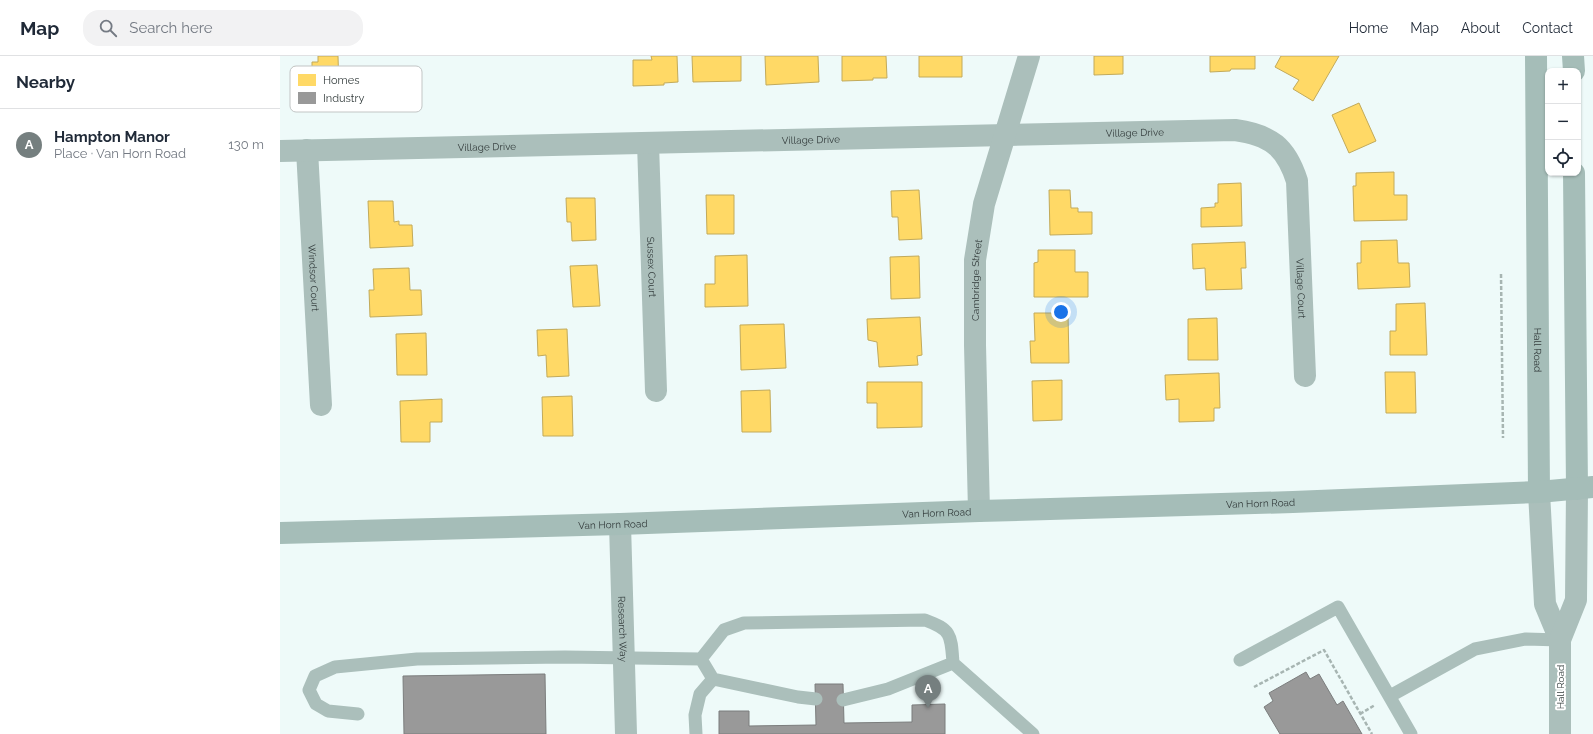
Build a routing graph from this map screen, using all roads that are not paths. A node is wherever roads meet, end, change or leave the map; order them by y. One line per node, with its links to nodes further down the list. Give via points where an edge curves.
1 (1029, 56): 5 (street, Cambridge Street)
2 (1536, 56): 15 (main road, Hall Road)
3 (1573, 56): 4 (main road)
4 (1574, 68)
5 (1005, 135): 6 (street, Village Drive); 10 (street, Village Drive, via 1235,130 1252,132 1266,138 1286,155 1297,181); 16 (street, Cambridge Street, via 984,204 975,260)
6 (648, 143): 8 (street, Village Drive); 12 (street, Sussex Court)
7 (280, 150): 8 (street, Village Drive)
8 (307, 150): 13 (street, Windsor Court)
9 (1574, 176): 14 (main road, Hall Road)
10 (1297, 201): 11 (street, Village Court)
11 (1305, 376)
12 (656, 391)
13 (321, 405)
14 (1585, 488): 15 (main road, Van Horn Road); 19 (street, Hall Road, via 1576,600)
15 (1540, 492): 16 (main road, Van Horn Road); 19 (street, Hall Road, via 1545,604)
16 (979, 511): 17 (main road, Van Horn Road)
17 (620, 524): 18 (main road, Van Horn Road); 20 (street, Research Way)
18 (280, 533)
19 (1560, 640): 27 (lane, via 1526,639 1475,649); 33 (street, Hall Road)
20 (624, 657): 21 (lane); 28 (lane, via 417,659 335,667 316,676 309,690 316,704 328,711); 29 (street, Research Way)
21 (701, 658): 23 (lane, via 724,630 744,623 925,620 941,626 951,639); 24 (lane)
22 (1240, 660): 27 (lane, via 1338,607)
23 (953, 663): 26 (lane, via 888,689); 31 (lane)
24 (713, 679): 25 (lane); 30 (lane, via 700,694 695,715)
25 (816, 699)
26 (843, 700)
27 (1384, 700): 32 (lane)
28 (358, 714)
29 (626, 734)
30 (696, 734)
31 (1033, 734)
32 (1411, 734)
33 (1560, 734)

